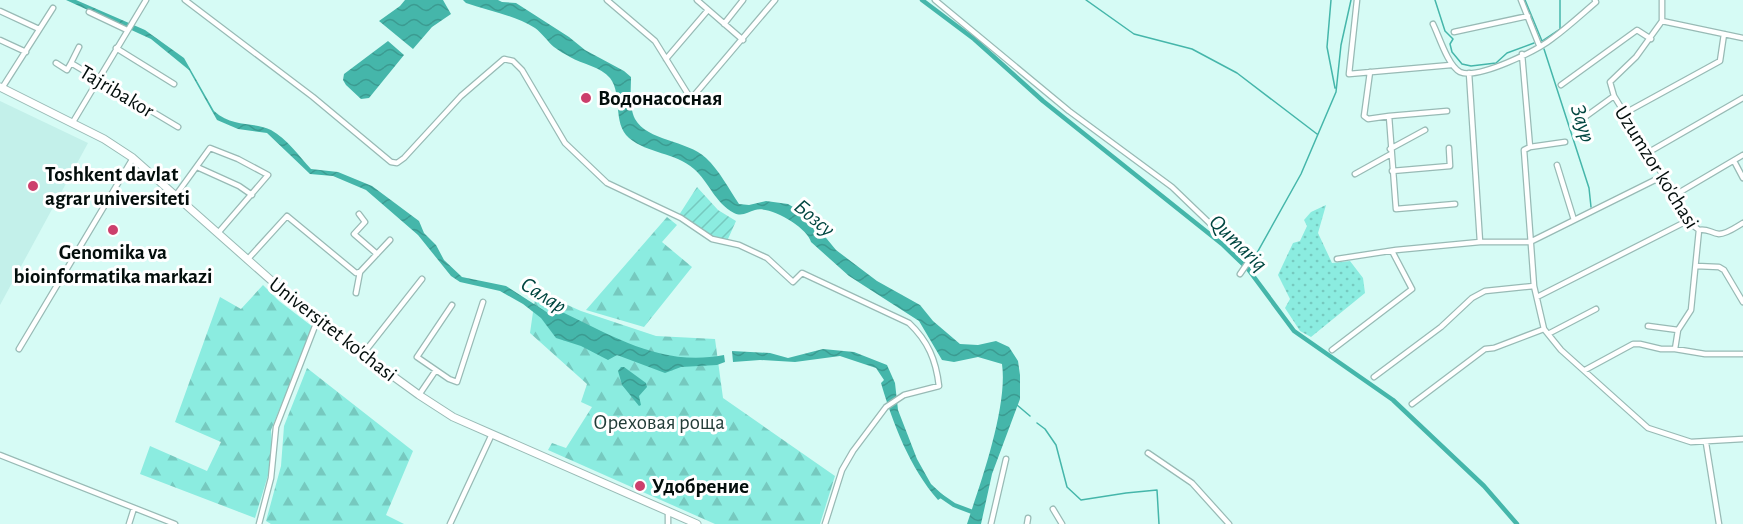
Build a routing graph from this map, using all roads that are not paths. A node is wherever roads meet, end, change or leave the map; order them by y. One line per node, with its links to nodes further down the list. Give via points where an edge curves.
1 (146, 0): 21 (street)
2 (185, 0): 124 (street, via 391,162 404,158 461,96 504,59 513,61 565,143 607,183 681,218 712,239 739,245 766,258 793,282 802,273 909,323 932,354 939,386 904,395 886,407 842,470)
3 (608, 0): 33 (street, via 655,41)
4 (697, 0): 13 (street)
5 (743, 0): 18 (street)
6 (775, 0): 27 (street)
7 (935, 0): 85 (street, via 1069,111 1172,187 1249,261)
8 (1357, 0): 37 (street, via 1349,74)
9 (1521, 0): 16 (street)
10 (1595, 0): 28 (street, via 1552,39)
11 (1662, 0): 17 (street)
12 (53, 8): 20 (street)
13 (708, 10): 18 (street); 33 (street)
14 (0, 11): 20 (street)
15 (89, 12): 21 (street)
16 (1528, 16): 22 (street); 28 (street)
17 (1662, 21): 23 (street); 25 (street, Uzumzor ko'chasi)
18 (724, 24): 27 (street)
19 (1433, 24): 36 (street)
20 (39, 29): 31 (street)
21 (127, 30): 30 (street)
22 (1454, 32)
23 (1724, 34): 24 (street); 46 (street, via 1720,61)
24 (1743, 38)
25 (1651, 39): 41 (street, via 1637,30); 43 (street, Uzumzor ko'chasi, via 1610,82)
26 (0, 40): 31 (street)
27 (743, 40): 33 (street, via 691,99)
28 (1539, 45): 32 (street)
29 (79, 47): 35 (street, Tajribakor)
30 (116, 48): 39 (street); 40 (street, Tajribakor)
31 (26, 52): 42 (street)
32 (1522, 54): 38 (street, via 1497,68); 53 (street)
33 (666, 59)
34 (56, 63): 35 (street, via 67,70)
35 (71, 63): 39 (street, Tajribakor)
36 (1451, 65): 37 (street); 38 (street)
37 (1370, 72): 47 (street, via 1364,116)
38 (1469, 74): 77 (street)
39 (98, 80): 48 (street); 50 (street, Tajribakor)
40 (174, 84)
41 (1561, 85)
42 (1, 88): 48 (main road, Universitet ko'chasi)
43 (1614, 96): 46 (street, Uzumzor ko'chasi); 49 (street)
44 (1743, 98): 56 (street)
45 (1447, 111): 47 (street)
46 (1625, 113): 56 (street, Uzumzor ko'chasi)
47 (1389, 116): 55 (street)
48 (73, 122): 58 (main road, Universitet ko'chasi)
49 (1574, 125)
50 (178, 127)
51 (1425, 130): 55 (street)
52 (1565, 142): 53 (street)
53 (1530, 147): 78 (street, via 1524,150)
54 (1449, 148): 62 (street, via 1450,166)
55 (1391, 152): 62 (street); 63 (street)
56 (1648, 152): 64 (street, Uzumzor ko'chasi)
57 (1743, 155): 59 (street)
58 (133, 158): 66 (main road, Universitet ko'chasi); 99 (street)
59 (1734, 161): 65 (street); 68 (street)
60 (1557, 165): 71 (street)
61 (197, 167): 66 (street); 67 (street); 67 (street, via 210,148 268,174)
62 (1392, 171): 69 (street, via 1396,209)
63 (1355, 174)
64 (1663, 176): 68 (street, Uzumzor ko'chasi); 71 (street)
65 (1743, 178)
66 (176, 195): 75 (main road, Universitet ko'chasi)
67 (252, 195): 75 (street)
68 (1675, 195): 72 (street, Uzumzor ko'chasi)
69 (1455, 204)
70 (359, 214): 80 (street, via 365,222 354,234)
71 (1574, 220): 78 (street)
72 (1687, 221): 74 (street, Uzumzor ko'chasi); 89 (street)
73 (1743, 224): 74 (street, via 1717,234)
74 (1699, 230): 83 (street, Uzumzor ko'chasi)
75 (218, 233): 82 (main road, Universitet ko'chasi)
76 (390, 240): 80 (street)
77 (1480, 242): 78 (street); 79 (street)
78 (1530, 242): 87 (street)
79 (1392, 251): 81 (street); 101 (street, via 1412,289)
80 (377, 254): 84 (street)
81 (1337, 259)
82 (247, 260): 84 (street, via 286,216 356,273); 94 (main road, Universitet ko'chasi)
83 (1696, 266): 91 (street, via 1724,270); 97 (street, Uzumzor ko'chasi, via 1691,310)
84 (360, 272): 88 (street)
85 (1240, 274)
86 (422, 279): 102 (street)
87 (1534, 286): 89 (street); 106 (street, via 1485,291 1472,298 1441,327)
88 (356, 292)
89 (1537, 297): 96 (street)
90 (483, 302): 104 (street, via 457,382)
91 (1743, 302)
92 (452, 305): 104 (street, via 417,357)
93 (1596, 309): 98 (street)
94 (317, 321): 102 (main road, Universitet ko'chasi); 120 (street, via 276,427 271,478)
95 (1648, 326): 97 (street)
96 (1544, 329): 98 (street); 108 (street, via 1485,349)
97 (1678, 330): 100 (street, Uzumzor ko'chasi)
98 (1548, 334): 105 (street)
99 (19, 349)
100 (1675, 349): 103 (street); 105 (street, via 1633,344)
101 (1332, 350)
102 (363, 354): 107 (main road, Universitet ko'chasi)
103 (1743, 354)
104 (436, 370): 107 (street)
105 (1585, 370): 111 (street, via 1648,428)
106 (1374, 377)
107 (419, 395): 109 (main road, Universitet ko'chasi)
108 (1412, 404)
109 (492, 434): 117 (main road, Universitet ko'chasi); 121 (street)
110 (1743, 439): 111 (street)
111 (1706, 443): 128 (street)
112 (1148, 453): 127 (street, via 1192,483)
113 (0, 455): 115 (street)
114 (1006, 459): 125 (street)
115 (134, 508): 118 (street); 119 (street)
116 (1053, 508): 126 (street)
117 (668, 511): 122 (street); 123 (main road, Universitet ko'chasi)
118 (129, 524)
119 (175, 524)
120 (259, 524)
121 (450, 524)
122 (668, 524)
123 (697, 524)
124 (825, 524)
125 (991, 524)
126 (1062, 524)
127 (1229, 524)
128 (1719, 524)

